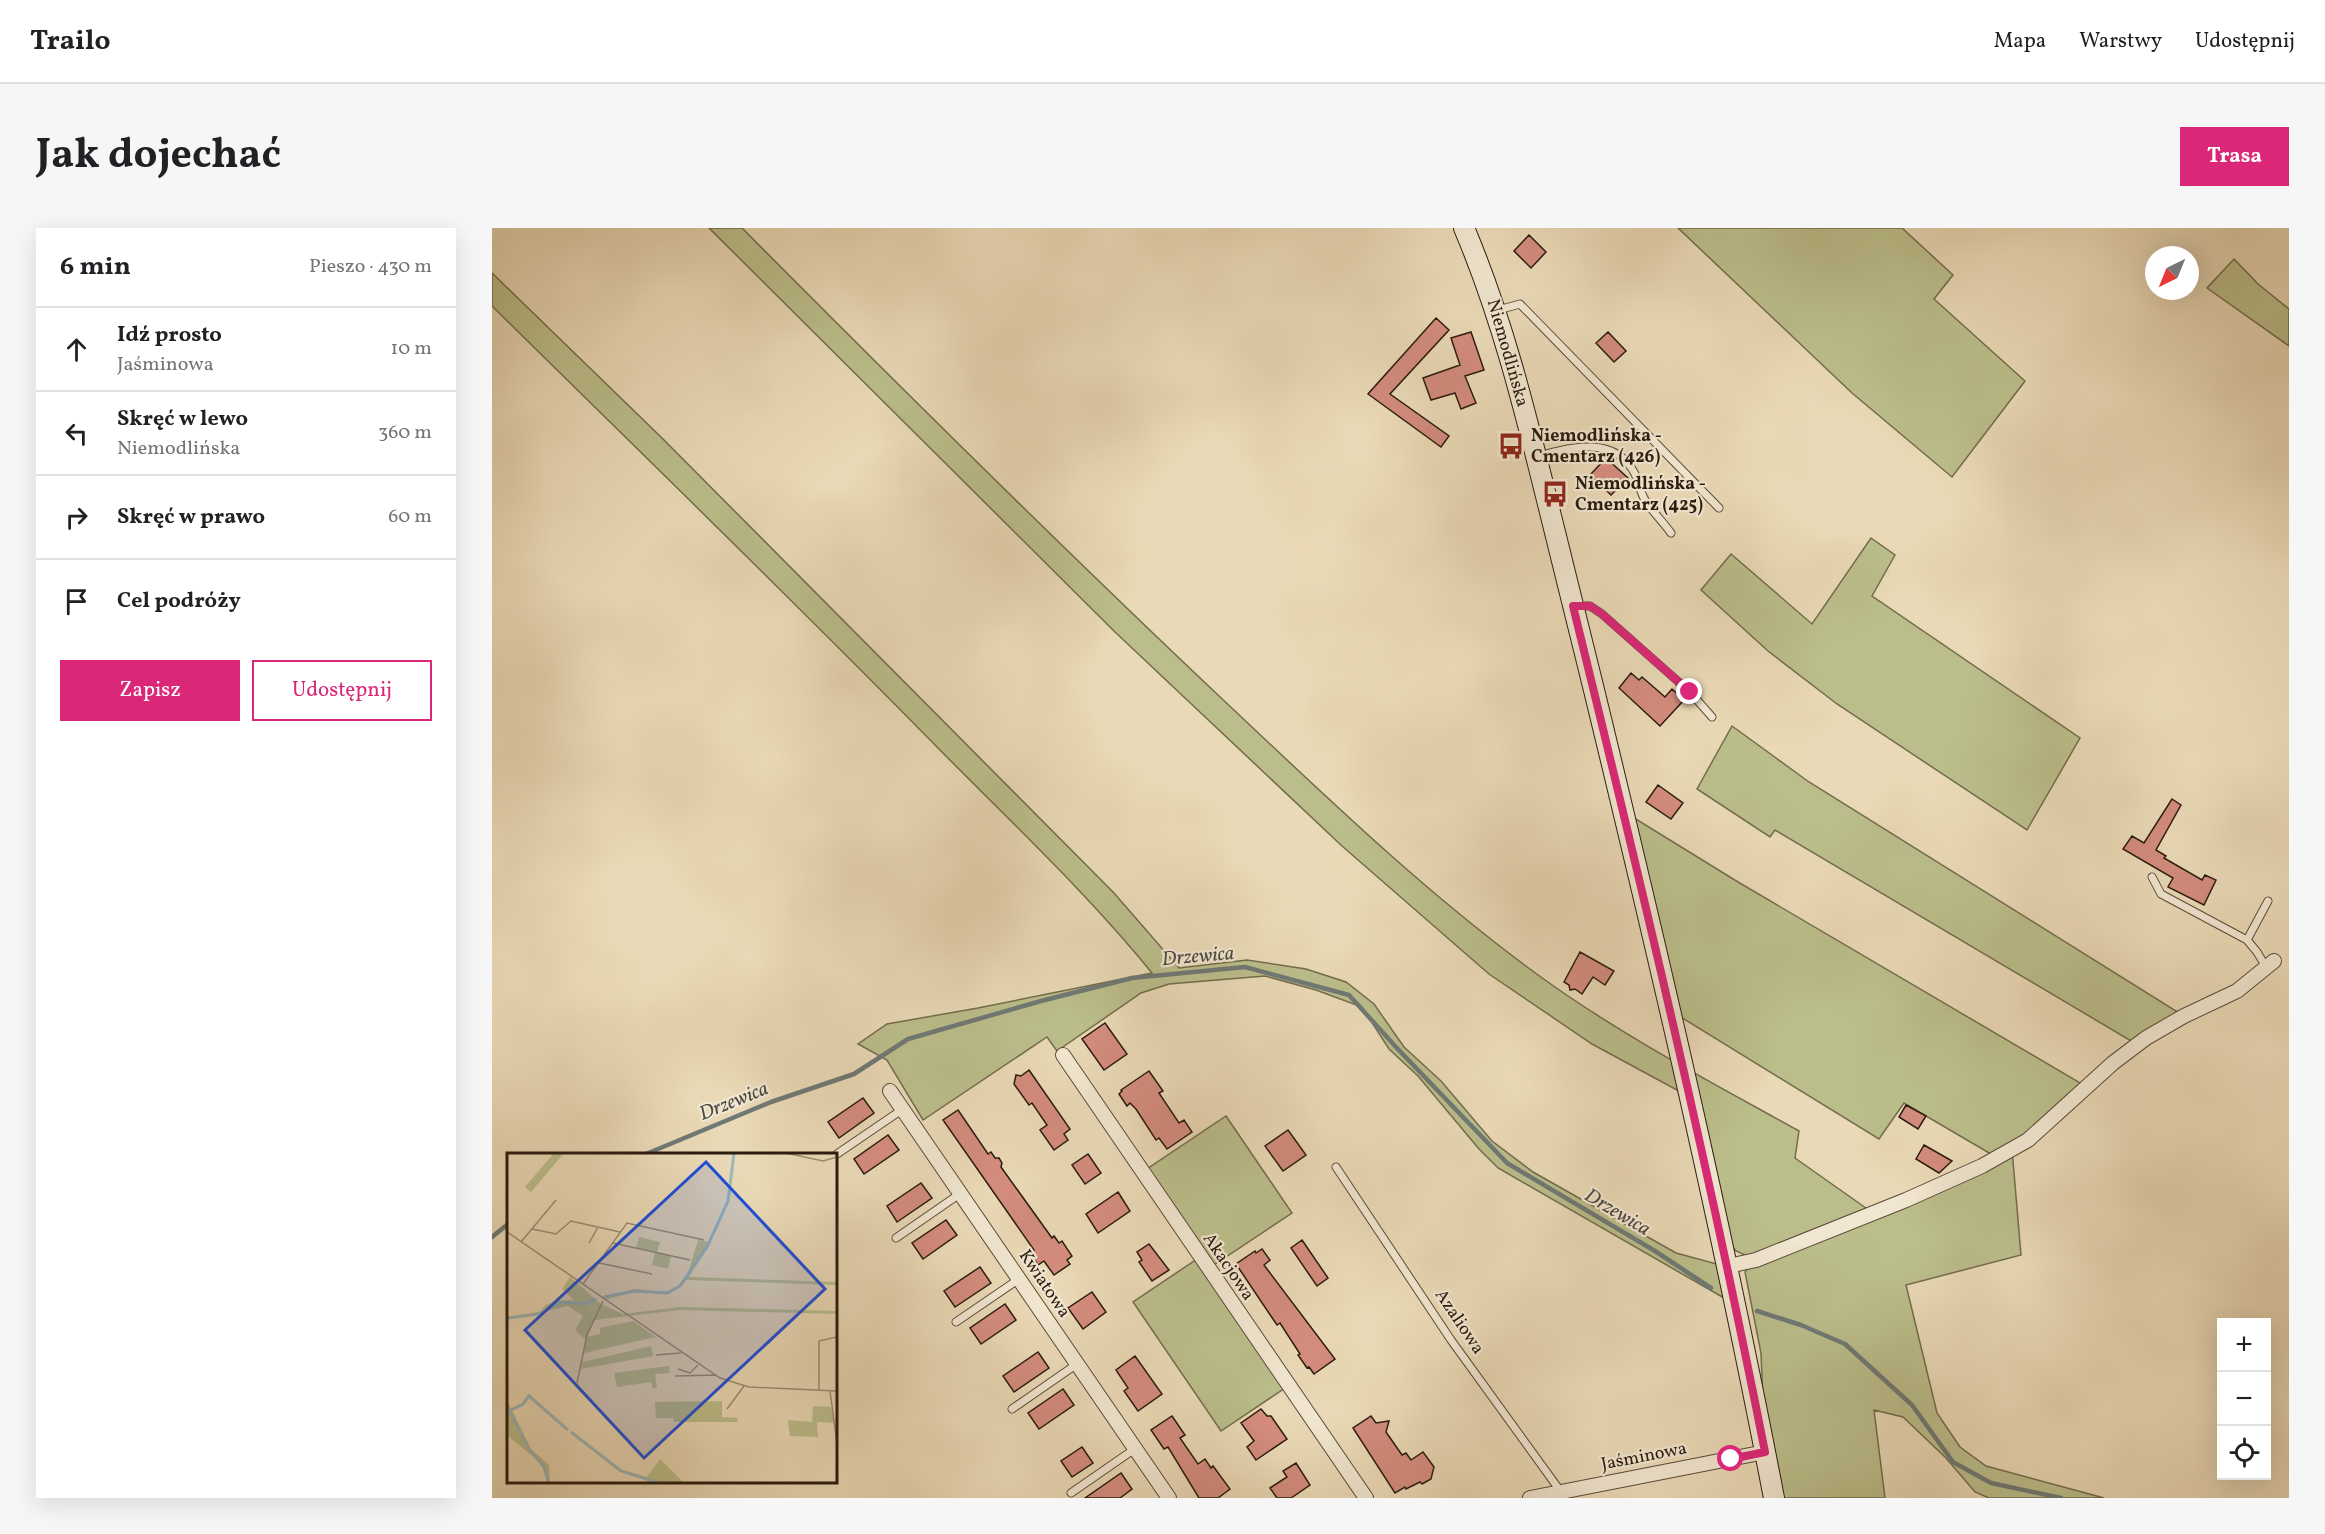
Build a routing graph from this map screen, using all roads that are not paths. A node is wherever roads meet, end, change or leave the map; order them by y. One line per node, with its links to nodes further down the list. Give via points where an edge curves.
1 (1464, 228): 2 (main road, Niemodlińska)
2 (1496, 310): 3 (main road, Niemodlińska); 4 (lane, via 1520,304)
3 (1536, 457): 5 (lane, via 1590,447 1606,448 1621,456 1634,472 1645,500); 6 (main road, Niemodlińska)
4 (1719, 508)
5 (1671, 533)
6 (1573, 606): 7 (lane, via 1590,606 1602,614 1690,692); 19 (main road, Niemodlińska, via 1657,948)
7 (1712, 717)
8 (2152, 877): 10 (lane, via 2161,894)
9 (2268, 901): 10 (lane)
10 (2247, 940): 11 (lane)
11 (2270, 964): 19 (street, via 2237,991 2146,1038 2028,1140 1989,1162 1778,1252)
12 (1063, 1055): 29 (street, Akacjowa)
13 (890, 1091): 14 (street, Kwiatowa)
14 (903, 1109): 15 (lane); 17 (street, Kwiatowa)
15 (837, 1154)
16 (1336, 1167): 26 (lane, Azaliowa, via 1451,1340)
17 (961, 1193): 18 (lane); 20 (street, Kwiatowa)
18 (896, 1238)
19 (1728, 1266): 25 (main road, Niemodlińska)
20 (1019, 1279): 21 (lane); 22 (street, Kwiatowa)
21 (956, 1322)
22 (1077, 1364): 23 (lane); 24 (street, Kwiatowa)
23 (1012, 1409)
24 (1136, 1448): 27 (lane); 28 (street, Kwiatowa)
25 (1765, 1452): 26 (street, Jaśminowa); 31 (main road, Niemodlińska)
26 (1561, 1492): 30 (street, Jaśminowa)
27 (1071, 1493)
28 (1169, 1498)
29 (1366, 1498)
30 (1530, 1498)
31 (1774, 1498)

